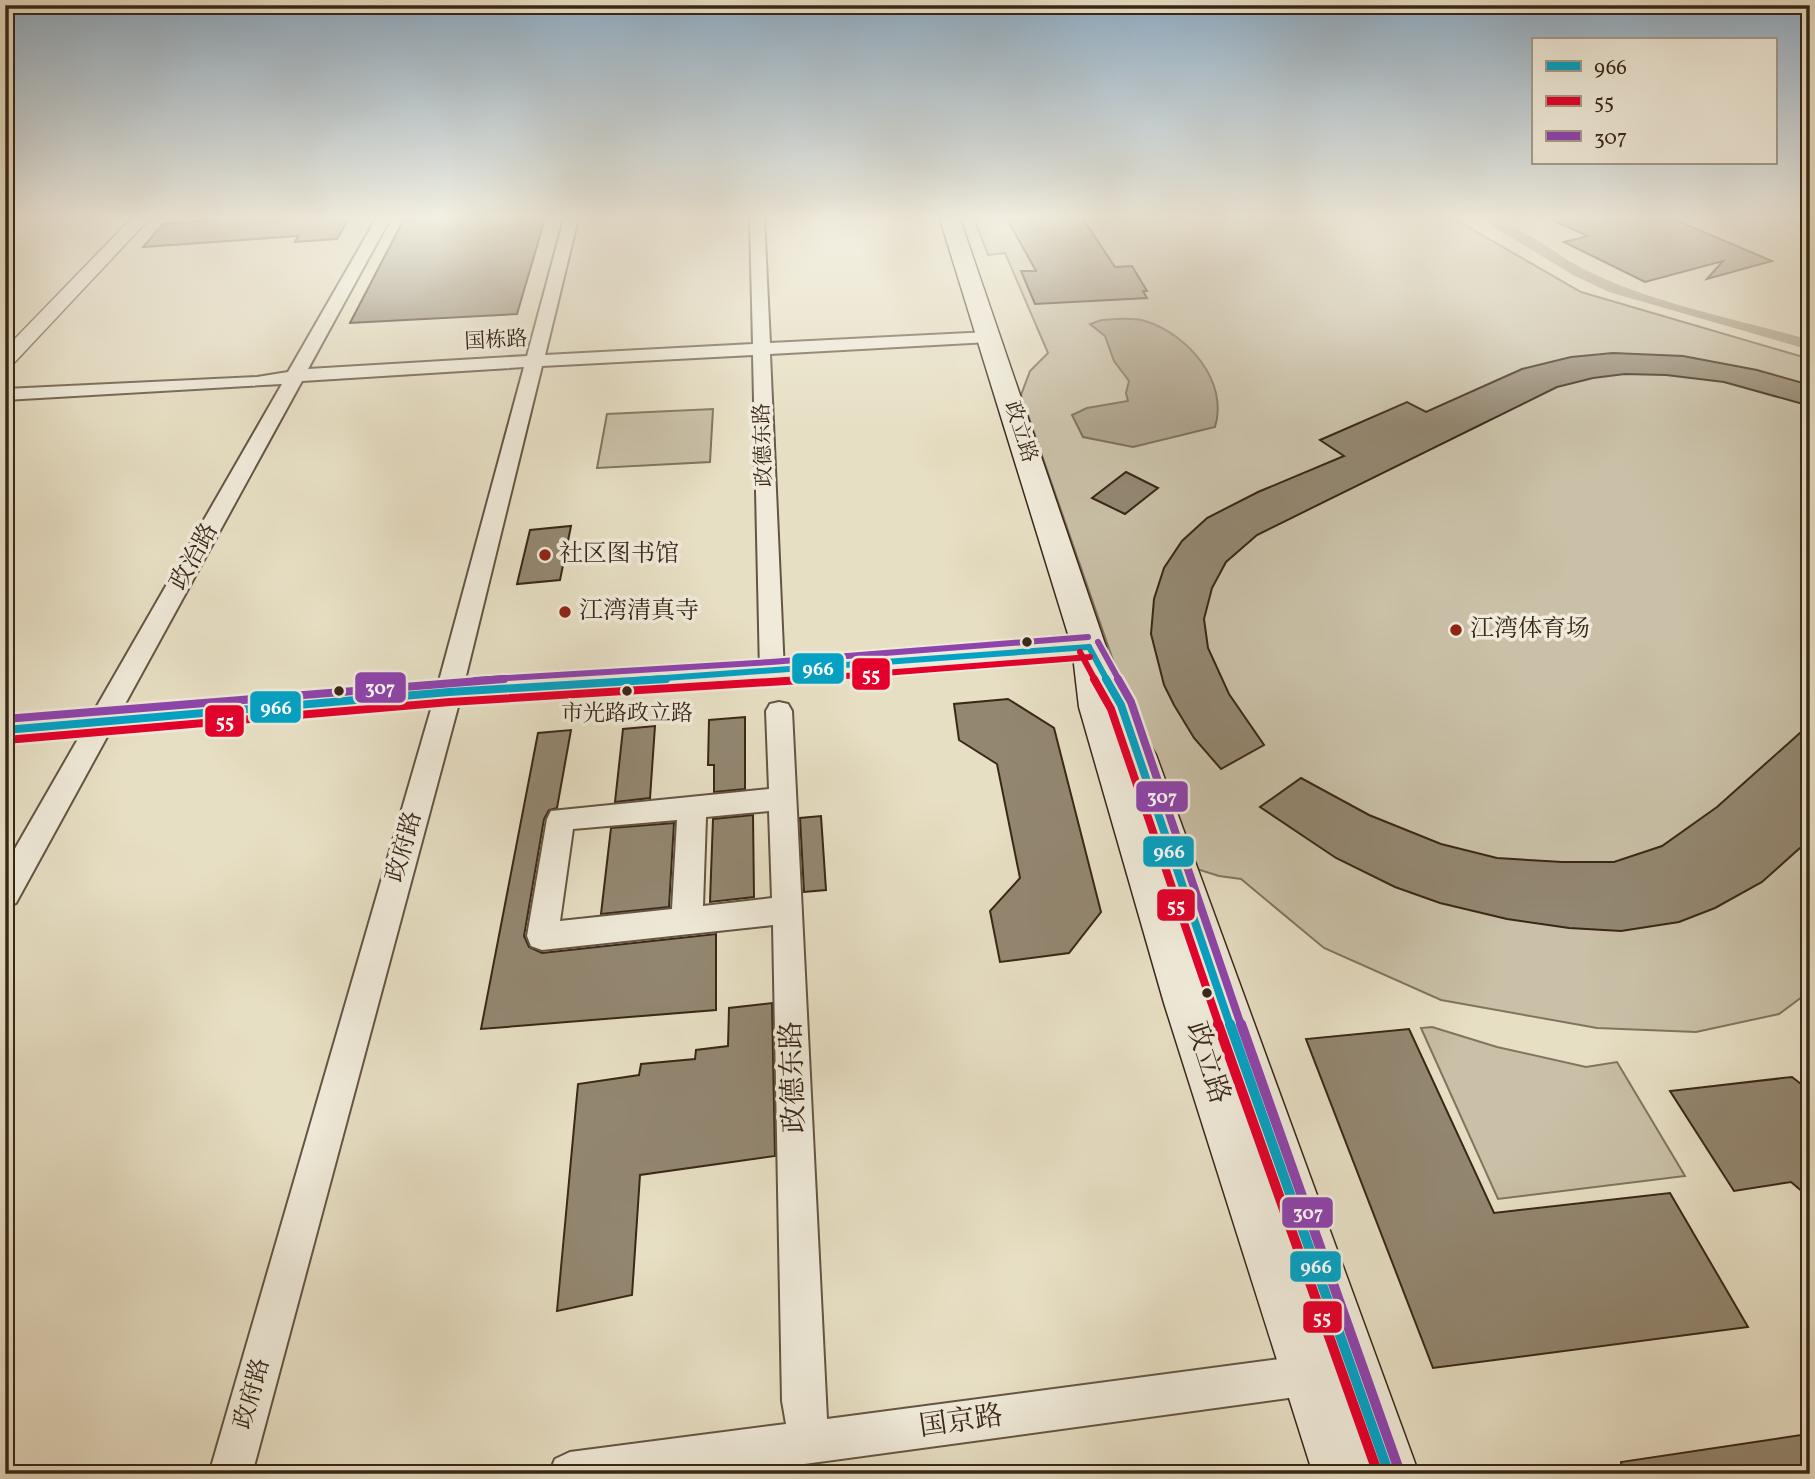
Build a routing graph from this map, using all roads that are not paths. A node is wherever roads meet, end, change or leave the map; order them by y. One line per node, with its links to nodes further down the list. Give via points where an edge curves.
1 (74, 288): 8 (street)
2 (345, 288): 10 (street, 政治路)
3 (554, 288): 9 (street, 政府路)
4 (759, 288): 7 (street, 政德东路)
5 (973, 288): 6 (main road, 政立路)
6 (989, 337): 7 (street, 国栋路); 12 (main road, 政立路)
7 (761, 350): 9 (street, 国栋路); 13 (street, 政德东路)
8 (5, 361)
9 (536, 362): 10 (street, 国栋路); 14 (street, 政府路)
10 (296, 377): 11 (street, 国栋路); 16 (street, 政治路)
11 (5, 396)
12 (1089, 647): 13 (street); 23 (main road, 政立路, via 1121,705)
13 (772, 672): 14 (street)
14 (449, 692): 16 (street); 25 (street, 政府路)
15 (779, 711): 18 (street, 政德东路)
16 (103, 722): 17 (street); 20 (street, 政治路)
17 (5, 730)
18 (782, 799): 19 (street); 21 (street, 政德东路)
19 (692, 807): 22 (street); 22 (street, via 561,819 542,936)
20 (5, 894)
21 (787, 910): 22 (street); 24 (street, 政德东路, via 803,1401)
22 (687, 921)
23 (1331, 1371): 24 (street, 国京路); 27 (main road, 政立路); 28 (main road, 政立路)
24 (810, 1442): 26 (street, 国京路)
25 (230, 1474)
26 (570, 1474)
27 (1343, 1474)
28 (1389, 1474)

